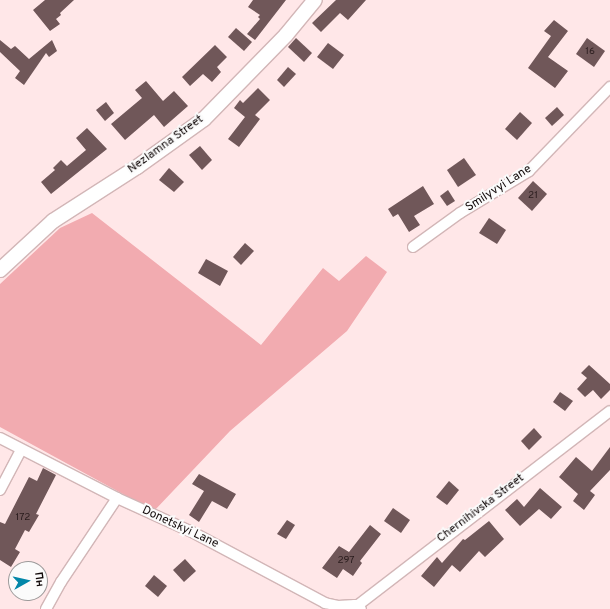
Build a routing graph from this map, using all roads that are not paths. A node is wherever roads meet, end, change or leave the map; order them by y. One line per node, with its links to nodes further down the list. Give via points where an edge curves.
1 (315, 0): 4 (street, Nezlamna Street, via 286,35 204,119 137,168 53,221)
2 (610, 87): 3 (street, Smilyvyi Lane, via 529,171 460,213)
3 (413, 247)
4 (0, 270)
5 (610, 411): 10 (street, Chernihivska Street)
6 (0, 438): 7 (street, Donetskyi Lane)
7 (20, 450): 8 (street); 9 (street, Donetskyi Lane)
8 (0, 490)
9 (117, 498): 10 (street, Donetskyi Lane, via 194,533 325,603); 11 (street)
10 (356, 608)
11 (46, 609)

